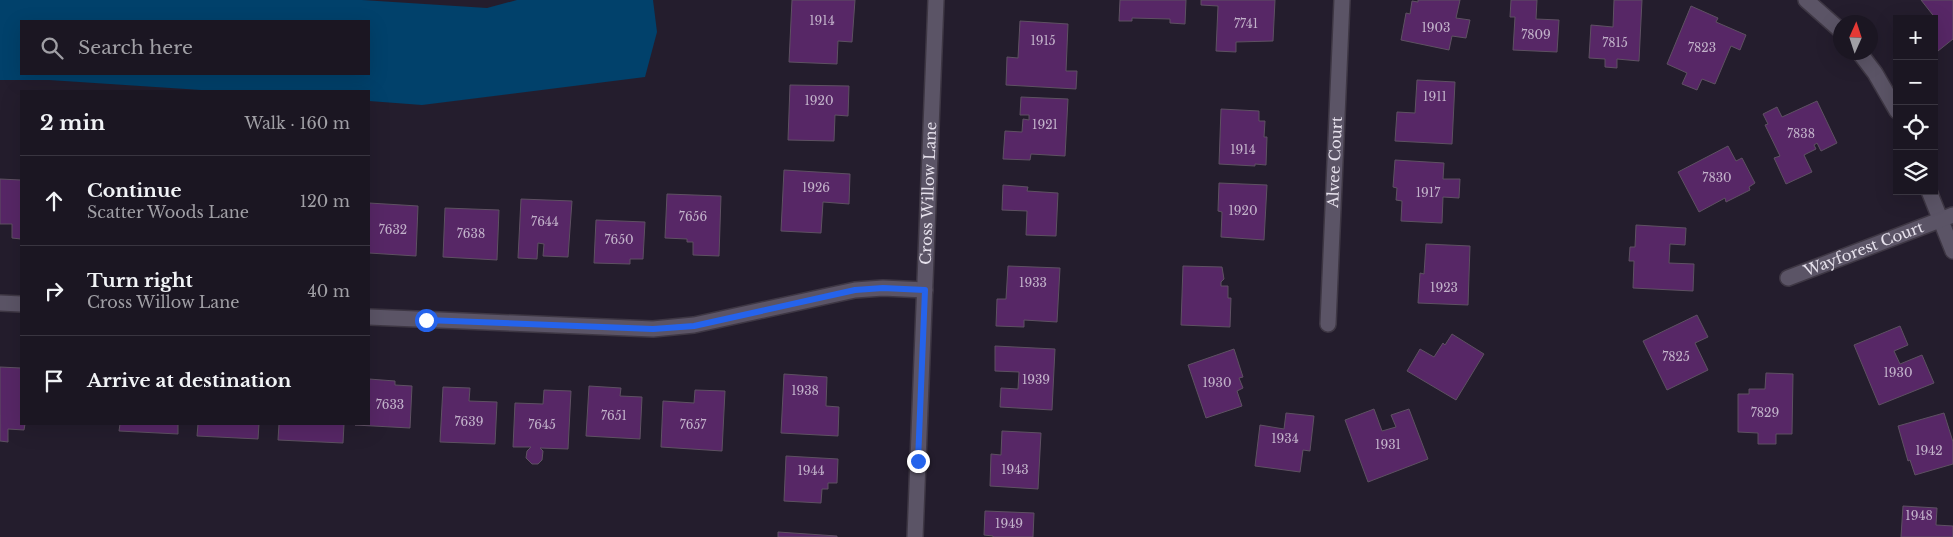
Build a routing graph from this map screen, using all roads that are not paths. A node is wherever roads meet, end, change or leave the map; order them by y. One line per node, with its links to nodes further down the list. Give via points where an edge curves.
1 (936, 0): 11 (street, Cross Willow Lane)
2 (1342, 0): 15 (street, Alvee Court)
3 (1806, 0): 4 (street)
4 (1833, 24)
5 (1866, 60): 6 (street)
6 (1894, 105)
7 (1932, 195): 8 (street)
8 (1947, 217): 9 (street); 10 (street, Wayforest Court)
9 (1953, 251)
10 (1788, 278)
11 (925, 290): 14 (street, via 855,290 694,326 653,329); 16 (street, Cross Willow Lane)
12 (0, 303): 13 (street)
13 (20, 304)
14 (370, 318)
15 (1328, 324)
16 (914, 537)

